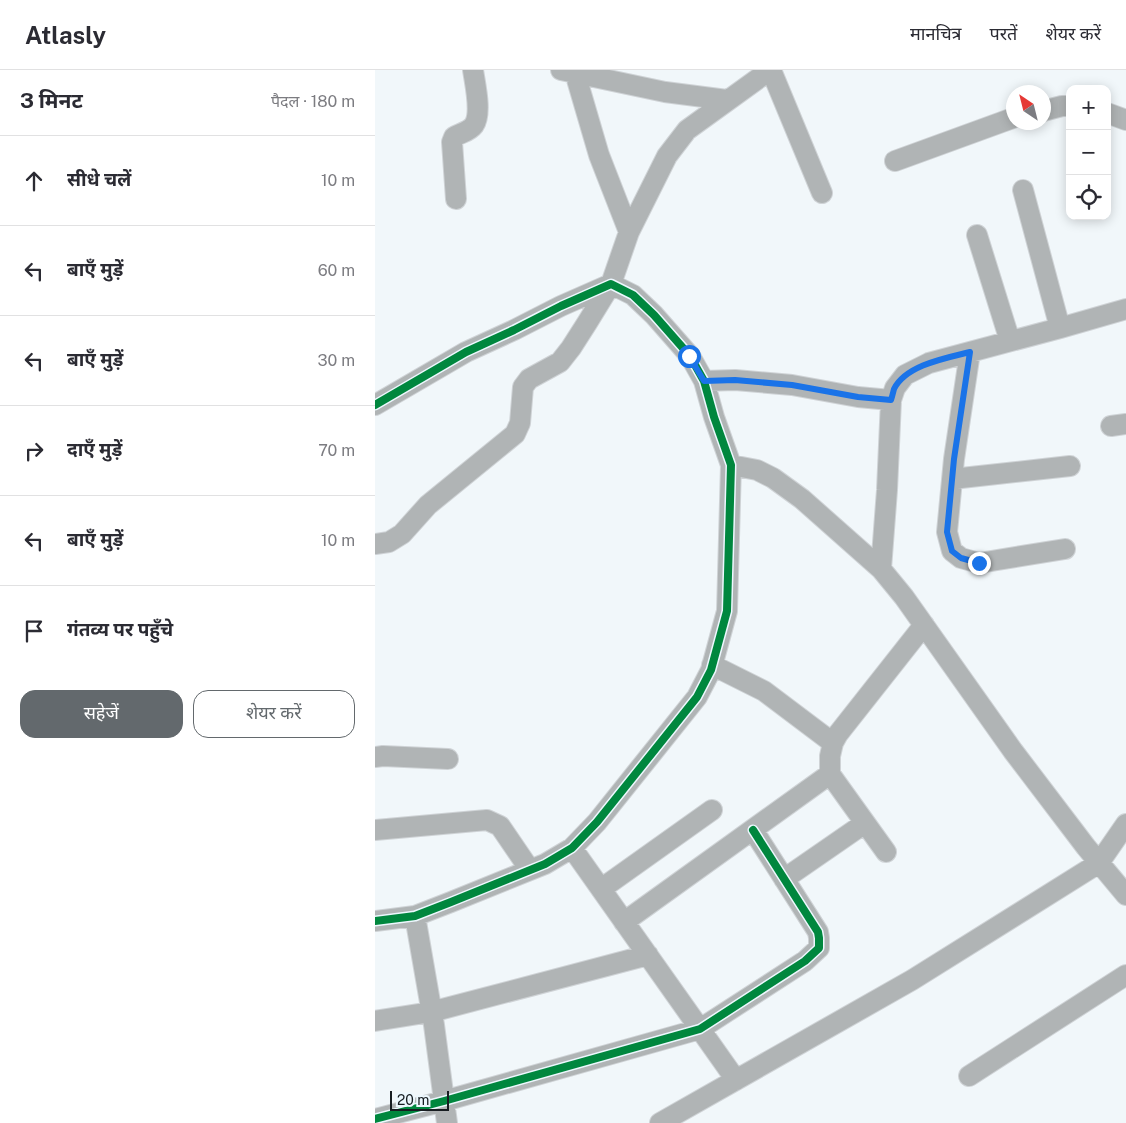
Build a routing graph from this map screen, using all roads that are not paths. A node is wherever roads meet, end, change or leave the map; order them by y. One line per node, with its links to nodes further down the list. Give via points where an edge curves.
1 (473, 70): 13 (street, via 477,119 468,130 453,137 452,142)
2 (771, 70): 4 (street); 12 (street)
3 (568, 71): 4 (street, via 665,92); 14 (street)
4 (727, 100): 14 (street, via 687,130 667,156)
5 (1066, 106): 6 (street)
6 (1051, 109)
7 (1111, 115): 9 (street)
8 (1006, 120): 10 (street)
9 (1126, 120)
10 (895, 160)
11 (1023, 190): 18 (street)
12 (822, 193)
13 (456, 199)
14 (629, 232): 16 (street)
15 (977, 235): 19 (street)
16 (611, 284): 21 (street, via 633,294 655,316 689,356); 23 (street, via 466,352); 27 (street, via 559,362 523,386 521,423 515,434 428,505 402,534 389,542)
17 (1126, 309): 18 (street)
18 (1060, 328): 19 (street)
19 (1010, 341): 20 (street)
20 (970, 352): 22 (street, via 929,363 905,375); 26 (street)
21 (704, 381): 22 (street, via 792,385); 24 (street)
22 (891, 400): 29 (street)
23 (375, 405)
24 (731, 465): 29 (street, via 757,470 773,478 802,499); 31 (street, via 727,611)
25 (1070, 466): 26 (street)
26 (952, 478): 28 (street, via 947,532 952,551 961,558 979,563)
27 (375, 544)
28 (1065, 549)
29 (881, 569): 30 (street)
30 (924, 625): 32 (street); 43 (street, via 1013,751)
31 (712, 665): 32 (street, via 764,691); 41 (street, via 697,697 597,822)
32 (833, 743): 35 (street)
33 (375, 757): 34 (street)
34 (448, 759)
35 (831, 774): 37 (street); 40 (street)
36 (712, 810): 46 (street)
37 (865, 823): 42 (street); 45 (street)
38 (1126, 824): 43 (street)
39 (375, 830): 44 (street, via 487,820 500,826)
40 (753, 830): 45 (street); 50 (street)
41 (572, 848): 44 (street); 46 (street)
42 (886, 852)
43 (1099, 863): 47 (street); 57 (street, via 912,980)
44 (530, 870): 48 (street)
45 (784, 880): 55 (street, via 818,932 819,948 805,961)
46 (601, 889): 50 (street)
47 (1126, 895)
48 (415, 916): 49 (street); 53 (street)
49 (375, 921)
50 (624, 922): 51 (street)
51 (648, 955): 53 (street); 55 (street)
52 (1126, 974): 56 (street)
53 (431, 1012): 54 (street); 58 (street)
54 (375, 1021)
55 (700, 1029): 57 (street); 58 (street)
56 (969, 1076)
57 (736, 1080): 61 (street)
58 (444, 1101): 59 (street); 60 (street)
59 (375, 1119)
60 (447, 1123)
61 (660, 1123)

